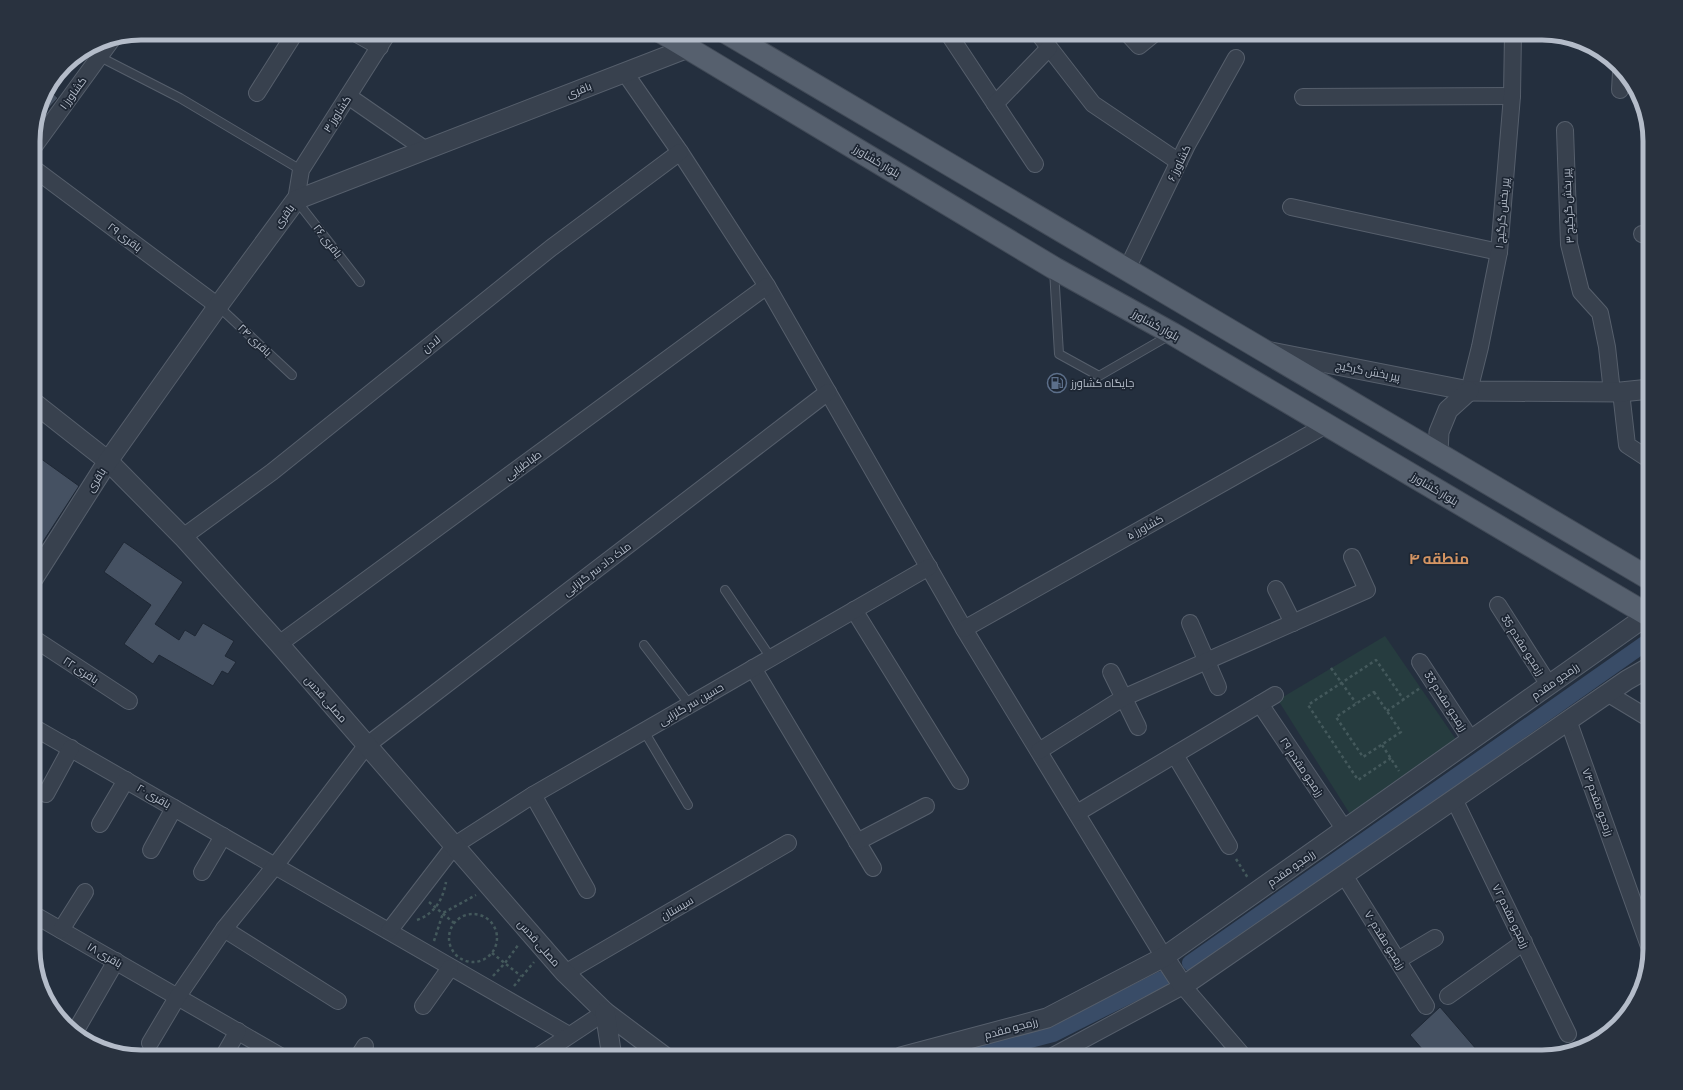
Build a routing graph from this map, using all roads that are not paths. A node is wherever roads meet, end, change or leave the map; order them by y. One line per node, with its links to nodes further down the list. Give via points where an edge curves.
1 (291, 40): 20 (street)
2 (368, 40): 12 (street)
3 (384, 40): 12 (street, کشاورز ۳)
4 (675, 40): 13 (main road, بلوار کشاورز)
5 (739, 40): 37 (main road)
6 (953, 40): 24 (street)
7 (1043, 40): 14 (street)
8 (1134, 40): 9 (street, via 1139,46)
9 (1146, 40)
10 (1513, 40): 22 (street, پیر بخش گرگیج ۱)
11 (109, 45): 15 (street, کشاورز ۱)
12 (380, 47): 21 (street, کشاورز ۳)
13 (688, 48): 17 (street, باقری); 36 (main road, بلوار کشاورز)
14 (1049, 48): 24 (street); 29 (street, via 1093,104)
15 (100, 58): 26 (street, کشاورز ۱); 31 (lane, via 180,98)
16 (1236, 58): 29 (street, کشاورز ۶)
17 (625, 73): 27 (street, باقری); 28 (street)
18 (1621, 78): 19 (street)
19 (1620, 90)
20 (257, 93)
21 (348, 96): 27 (street); 31 (street, کشاورز ۳)
22 (1512, 96): 23 (street); 35 (street, پیر بخش گرگیج ۱)
23 (1303, 97)
24 (995, 104): 30 (street)
25 (1565, 130): 47 (street, پیر بخش گرگیج ۳, via 1569,244 1580,292 1600,313)
26 (40, 139)
27 (426, 150): 33 (street, باقری)
28 (680, 152): 39 (street); 53 (street, لادن, via 551,248 272,472)
29 (1180, 162): 37 (street, کشاورز ۶)
30 (1034, 164)
31 (301, 170): 33 (street, کشاورز ۳)
32 (40, 173): 40 (street, باقری ۲۹)
33 (296, 200): 38 (lane, باقری ۲۶); 40 (street, باقری)
34 (1292, 207): 35 (street)
35 (1499, 252): 45 (street, پیر بخش گرگیج ۱)
36 (1054, 268): 41 (main road, بلوار کشاورز); 41 (lane, via 1059,354 1076,364 1099,376)
37 (1127, 270): 42 (main road)
38 (360, 282)
39 (767, 286): 46 (street); 68 (street, طباطبایی)
40 (218, 306): 43 (lane, باقری ۲۴); 52 (street, باقری)
41 (1173, 334): 49 (main road, بلوار کشاورز)
42 (1266, 351): 45 (street, پیر بخش گرگیج); 50 (main road)
43 (292, 375)
44 (1643, 390): 47 (street, پیر بخش گرگیج)
45 (1470, 391): 47 (street, پیر بخش گرگیج); 50 (street, via 1448,410 1439,432)
46 (828, 392): 55 (street); 90 (street, ملک داد سر گلزایی)
47 (1617, 392): 51 (street, پیر بخش گرگیج ۳, via 1627,445)
48 (40, 408): 52 (street, مصلی قدس)
49 (1326, 425): 62 (main road, بلوار کشاورز); 66 (street, کشاورز ۵)
50 (1438, 453): 57 (main road)
51 (1643, 455)
52 (108, 461): 53 (street, مصلی قدس); 56 (street, باقری)
53 (183, 537): 68 (street, مصلی قدس)
54 (1352, 557): 65 (street, via 1367,590)
55 (929, 567): 61 (street, حسین سر گلزایی); 66 (street)
56 (40, 568)
57 (1643, 575)
58 (1276, 589): 65 (street)
59 (725, 590): 70 (lane)
60 (1498, 605): 76 (street, رزمجو مقدم 35)
61 (854, 610): 70 (street, حسین سر گلزایی); 95 (street)
62 (1643, 611)
63 (1643, 619): 76 (street, رزمجو مقدم)
64 (1190, 623): 71 (street)
65 (1293, 623): 71 (street)
66 (964, 628): 92 (street)
67 (40, 643): 81 (street, باقری ۲۲)
68 (279, 644): 90 (street, مصلی قدس)
69 (644, 645): 83 (lane)
70 (771, 658): 73 (street, حسین سر گلزایی)
71 (1207, 661): 77 (street); 80 (street)
72 (1420, 662): 89 (street, رزمجو مقدم 33)
73 (753, 668): 83 (street, حسین سر گلزایی); 106 (street)
74 (1643, 671): 78 (street)
75 (1111, 672): 80 (street)
76 (1549, 685): 89 (street, رزمجو مقدم)
77 (1218, 687)
78 (1608, 693): 84 (street); 85 (street)
79 (1275, 695): 82 (street)
80 (1123, 698): 86 (street); 92 (street)
81 (129, 701)
82 (1260, 704): 93 (street); 104 (street, رزمجو مقدم ۲۹)
83 (690, 705): 88 (street, حسین سر گلزایی)
84 (1643, 715)
85 (1568, 720): 98 (street); 118 (street, رزمجو مقدم ۷۴)
86 (1138, 728)
87 (40, 731): 91 (street, باقری ۲۰)
88 (644, 731): 97 (street, حسین سر گلزایی); 99 (lane)
89 (1471, 740): 104 (street, رزمجو مقدم)
90 (366, 746): 108 (street, مصلی قدس); 111 (street, ملک داد سر گلزایی)
91 (71, 748): 94 (street, باقری ۲۰); 96 (street)
92 (1039, 751): 102 (street)
93 (1175, 755): 102 (street); 109 (street)
94 (126, 780): 101 (street, باقری ۲۰); 103 (street)
95 (960, 781)
96 (46, 794)
97 (533, 795): 108 (street, حسین سر گلزایی); 115 (street)
98 (1454, 799): 114 (street); 123 (street, رزمجو مقدم ۷۲)
99 (688, 805)
100 (926, 806): 106 (street)
101 (174, 808): 105 (street, باقری ۲۰); 110 (street)
102 (1077, 813): 124 (street)
103 (100, 824)
104 (1345, 830): 124 (street, رزمجو مقدم)
105 (223, 836): 111 (street, باقری ۲۰); 113 (street)
106 (857, 842): 112 (street)
107 (788, 844): 128 (street, سیستان)
108 (455, 845): 121 (street, حسین سر گلزایی); 128 (street, مصلی قدس)
109 (1229, 846)
110 (151, 850)
111 (275, 866): 119 (street, ملک داد سر گلزایی); 121 (street, باقری ۲۰)
112 (873, 868)
113 (202, 872)
114 (1344, 875): 125 (street, رزمجو مقدم ۷۰); 129 (street)
115 (587, 890)
116 (85, 892): 120 (street)
117 (40, 918): 120 (street, باقری ۱۸)
118 (1643, 928)
119 (224, 929): 130 (street, ملک داد سر گلزایی); 132 (street)
120 (61, 930): 126 (street, باقری ۱۸)
121 (389, 931): 127 (street, باقری ۲۰)
122 (1435, 938): 125 (street)
123 (1524, 942): 131 (street); 138 (street, رزمجو مقدم ۷۲)
124 (1164, 957): 129 (street); 146 (street, رزمجو مقدم, via 1047,1018)
125 (1398, 960): 134 (street, رزمجو مقدم ۷۰)
126 (116, 961): 130 (street, باقری ۱۸); 136 (street)
127 (450, 968): 133 (street); 139 (street, باقری ۲۰)
128 (565, 973): 135 (street, مصلی قدس)
129 (1183, 986): 147 (street); 148 (street)
130 (178, 996): 137 (street, باقری ۱۸); 140 (street, ملک داد سر گلزایی)
131 (1448, 996)
132 (338, 1001)
133 (423, 1006)
134 (1426, 1006)
135 (605, 1012): 139 (street); 144 (street); 145 (street, مصلی قدس)
136 (78, 1028)
137 (238, 1031): 141 (street); 142 (street, باقری ۱۸)
138 (1568, 1034)
139 (569, 1035): 143 (street)
140 (150, 1043)
141 (227, 1050)
142 (270, 1050)
143 (547, 1050)
144 (611, 1050)
145 (655, 1050)
146 (927, 1050)
147 (1066, 1050)
148 (1238, 1050)

